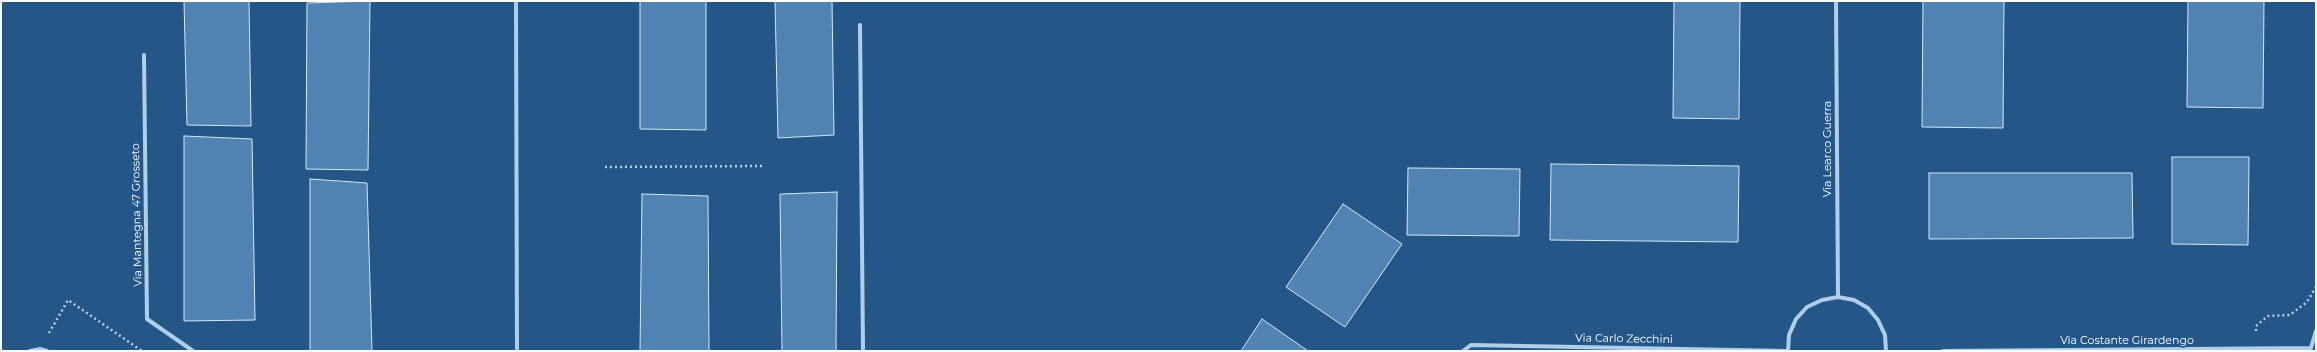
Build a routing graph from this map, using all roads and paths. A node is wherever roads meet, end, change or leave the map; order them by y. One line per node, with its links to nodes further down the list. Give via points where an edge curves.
1 (516, 1): 17 (street)
2 (1836, 1): 8 (street, Via Learco Guerra)
3 (860, 25): 18 (street)
4 (144, 55): 16 (street, Via Mantegna 47 Grosseto, via 147,319)
5 (762, 166): 6 (path)
6 (606, 167)
7 (2316, 287): 10 (path, via 2307,302 2290,315 2268,316 2256,326)
8 (1838, 298): 20 (street, via 1822,300 1807,307 1789,335); 21 (street, via 1854,300 1868,308 1878,320 1884,335)
9 (2316, 331): 12 (street)
10 (2255, 348): 12 (street, Via Costante Girardengo); 22 (street, Via Costante Girardengo)
11 (40, 349): 13 (street); 14 (street); 15 (path, via 68,300)
12 (2310, 350)
13 (30, 351)
14 (47, 351)
15 (142, 351)
16 (193, 351)
17 (517, 351)
18 (863, 351)
19 (1463, 351): 20 (street, Via Carlo Zecchini, via 1471,345)
20 (1788, 351)
21 (1886, 351)
22 (1943, 351)

